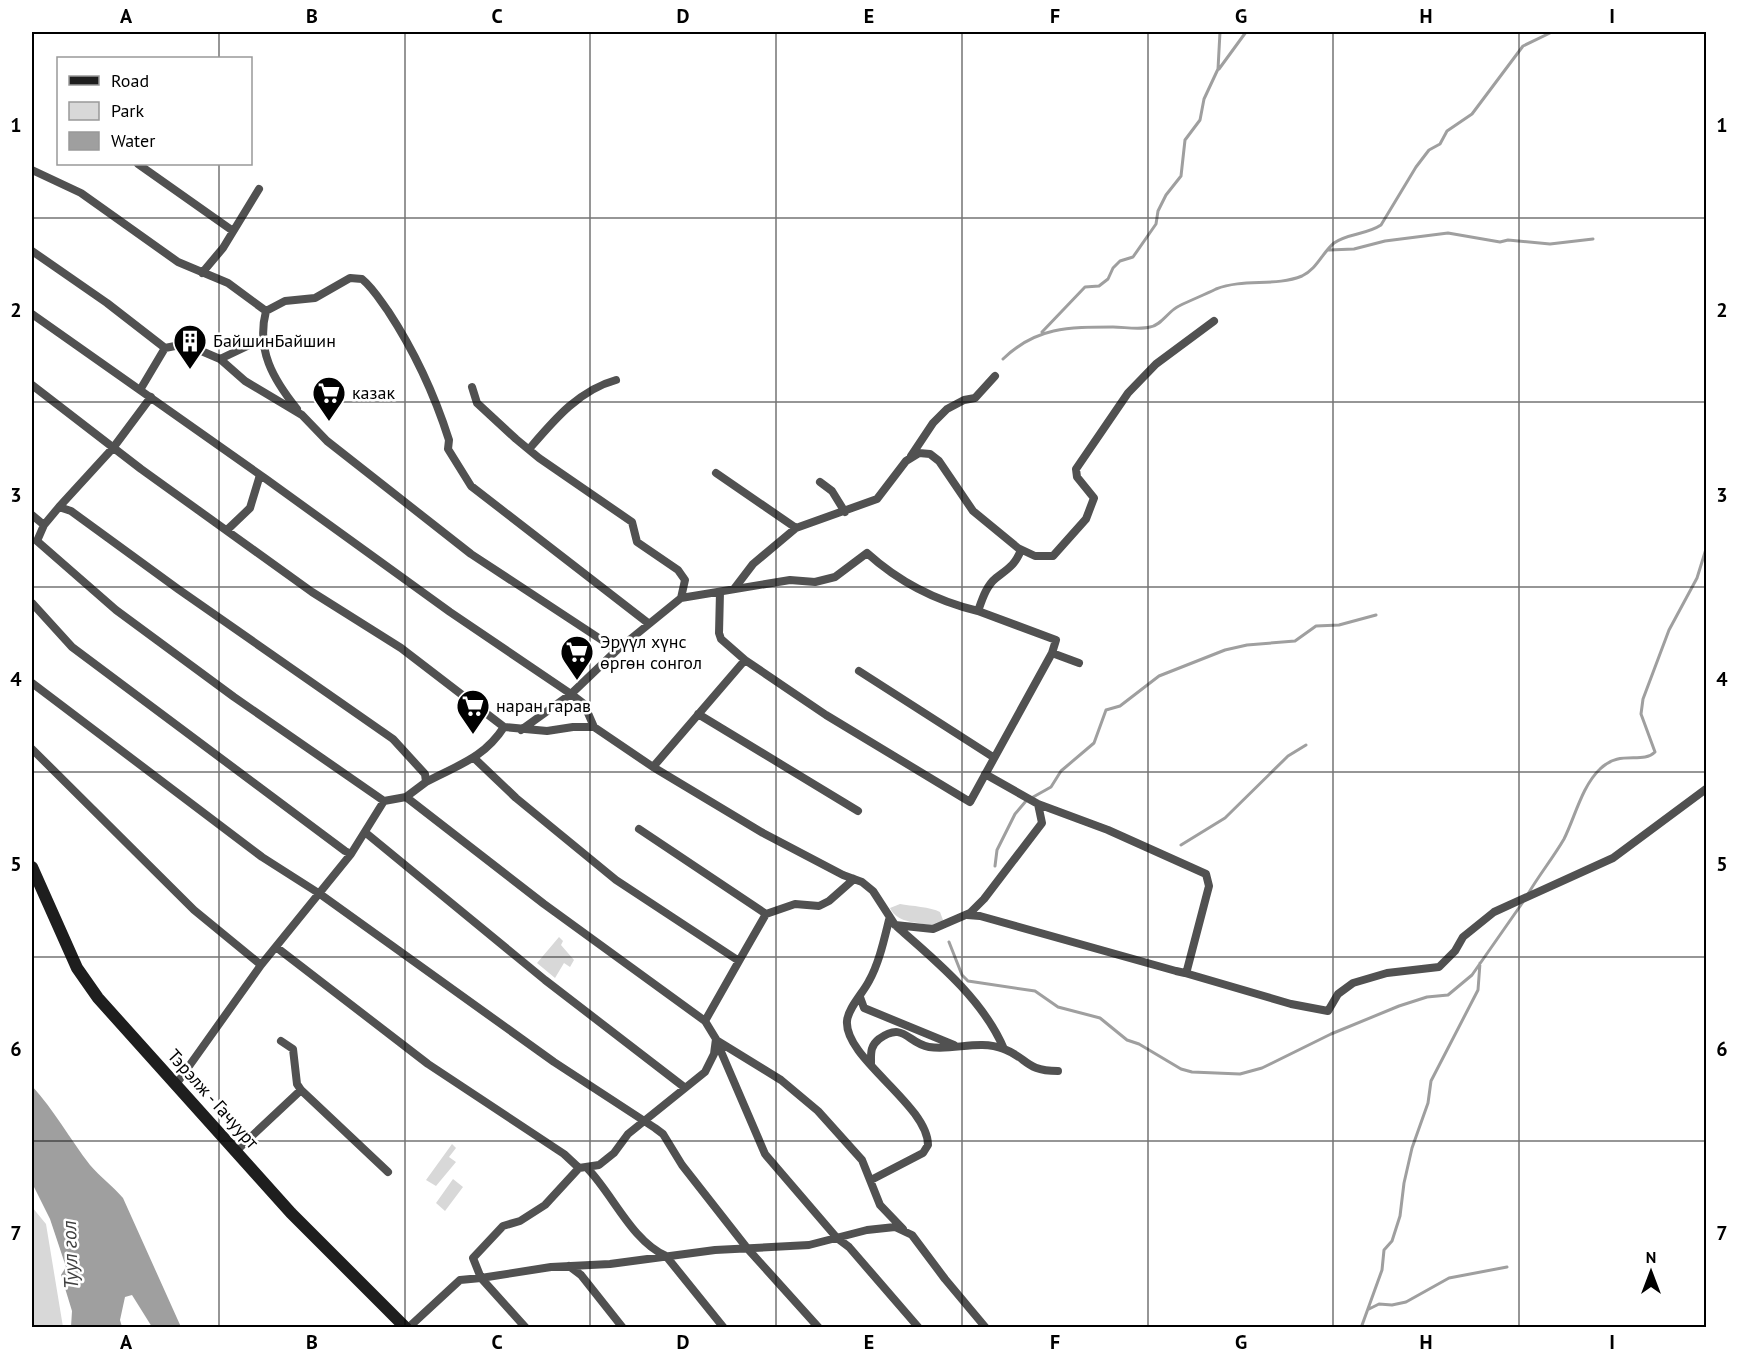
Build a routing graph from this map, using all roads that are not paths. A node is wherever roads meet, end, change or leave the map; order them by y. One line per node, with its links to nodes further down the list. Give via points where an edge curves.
1 (139, 165): 4 (street)
2 (32, 170): 6 (street, via 81,193 178,262)
3 (259, 189): 4 (street)
4 (233, 231): 6 (street)
5 (32, 251): 11 (street)
6 (201, 273): 7 (street, via 228,283)
7 (266, 311): 10 (street); 39 (street, via 285,301 315,298 350,278 362,279 402,332 426,375 449,440 448,448 471,486)
8 (32, 314): 17 (street)
9 (1214, 321): 33 (street, via 1156,364 1128,393 1076,469 1077,477 1094,498 1086,519 1053,556 1035,556)
10 (262, 339): 12 (street); 19 (street, via 268,368)
11 (165, 348): 12 (street, via 192,347); 17 (street)
12 (220, 359): 19 (street, via 245,381)
13 (995, 376): 22 (street, via 975,398 956,405 933,423)
14 (616, 380): 21 (street, via 602,384 567,407)
15 (32, 385): 20 (street)
16 (472, 387): 21 (street, via 477,403)
17 (140, 390): 18 (street)
18 (151, 397): 20 (street); 24 (street)
19 (302, 415): 40 (street, via 327,441 471,554)
20 (113, 448): 26 (street); 31 (street)
21 (530, 448): 36 (street, via 632,522 638,542 678,570 685,580)
22 (906, 461): 27 (street, via 877,500); 33 (street, via 919,453 930,454 973,511)
23 (716, 473): 30 (street)
24 (260, 475): 31 (street, via 250,508); 46 (street)
25 (820, 482): 27 (street, via 832,491)
26 (59, 507): 29 (street); 56 (street, via 71,511 393,739 425,774)
27 (845, 512): 30 (street)
28 (32, 515): 29 (street)
29 (44, 525): 32 (street)
30 (796, 528): 34 (street, via 753,564)
31 (226, 530): 48 (street, via 312,592 400,648)
32 (34, 545): 59 (street, via 234,697)
33 (1021, 550): 38 (street, via 1011,569 989,586)
34 (734, 589): 35 (street); 38 (street, via 835,577 867,553 909,586 955,606)
35 (720, 592): 36 (street); 42 (street, via 721,639)
36 (681, 598): 39 (street)
37 (32, 603): 64 (street, via 72,647)
38 (978, 611): 41 (street, via 1056,640)
39 (648, 623): 40 (street)
40 (617, 650): 46 (street)
41 (1052, 653): 43 (street); 52 (street)
42 (745, 660): 47 (street); 55 (street, via 816,709 970,802)
43 (1079, 663)
44 (859, 671): 52 (street)
45 (32, 683): 67 (street, via 262,857)
46 (571, 694): 49 (street, via 584,704); 50 (street)
47 (698, 714): 54 (street); 61 (street)
48 (504, 727): 50 (street); 53 (street, via 492,746)
49 (594, 728): 50 (street); 54 (street)
50 (522, 730)
51 (32, 749): 73 (street, via 194,910)
52 (993, 757): 55 (street)
53 (474, 758): 56 (street); 72 (street, via 616,880)
54 (653, 767): 66 (street, via 763,833)
55 (985, 774): 60 (street)
56 (426, 782): 58 (street)
57 (1707, 789): 74 (street, via 1613,858 1494,912 1463,937 1439,967 1387,973 1353,983 1338,994 1328,1011)
58 (406, 797): 59 (street); 76 (street)
59 (384, 801): 63 (street)
60 (1038, 804): 69 (street, via 1042,823 984,899); 74 (street, via 1206,874 1209,886)
61 (858, 812)
62 (639, 829): 68 (street)
63 (366, 833): 64 (street); 84 (street, via 545,980)
64 (351, 854): 67 (street)
65 (32, 867): 83 (main road, Тэрэлж - Гачуурт, via 87,984 136,1043)
66 (854, 879): 68 (street, via 819,906 795,904); 70 (street, via 873,891)
67 (320, 894): 71 (street); 86 (street, via 554,1062)
68 (766, 914): 72 (street)
69 (967, 915): 70 (street, via 933,929); 74 (street)
70 (892, 922): 75 (street); 80 (street, via 944,967 975,1004)
71 (276, 947): 73 (street); 88 (street, via 428,1064)
72 (739, 961): 76 (street)
73 (261, 965): 83 (street)
74 (1185, 973)
75 (860, 997): 79 (street, via 864,1008); 81 (street, via 848,1013 846,1024)
76 (705, 1021): 77 (street)
77 (716, 1039): 84 (street, via 705,1072); 90 (street, via 781,1080 818,1111 862,1160); 92 (street, via 765,1154)
78 (282, 1041): 85 (street, via 293,1049)
79 (955, 1046): 80 (street); 81 (street, via 925,1046 897,1031 888,1032 871,1049)
80 (1004, 1049): 82 (street, via 1027,1065)
81 (872, 1064): 90 (street, via 924,1126 928,1145 923,1153)
82 (1058, 1071)
83 (177, 1083): 87 (main road, Тэрэлж - Гачуурт)
84 (684, 1087): 86 (street)
85 (301, 1090): 87 (street); 89 (street)
86 (646, 1122): 88 (street, via 628,1134 614,1153 598,1165); 93 (street, via 663,1134 682,1165)
87 (236, 1152): 97 (main road, Тэрэлж - Гачуурт, via 291,1213)
88 (584, 1169): 94 (street, via 656,1252); 96 (street, via 545,1204 520,1221 503,1226 484,1246 473,1258)
89 (388, 1172)
90 (871, 1180): 91 (street, via 880,1205)
91 (903, 1229): 92 (street, via 867,1230); 103 (street, via 912,1235)
92 (837, 1238): 93 (street, via 809,1245); 102 (street, via 849,1246)
93 (747, 1248): 94 (street); 101 (street)
94 (666, 1256): 95 (street); 100 (street)
95 (569, 1266): 96 (street); 99 (street, via 581,1275)
96 (481, 1278): 97 (street, via 460,1280); 98 (street)
97 (407, 1328)
98 (526, 1328)
99 (623, 1328)
100 (724, 1328)
101 (819, 1328)
102 (919, 1328)
103 (986, 1328)

